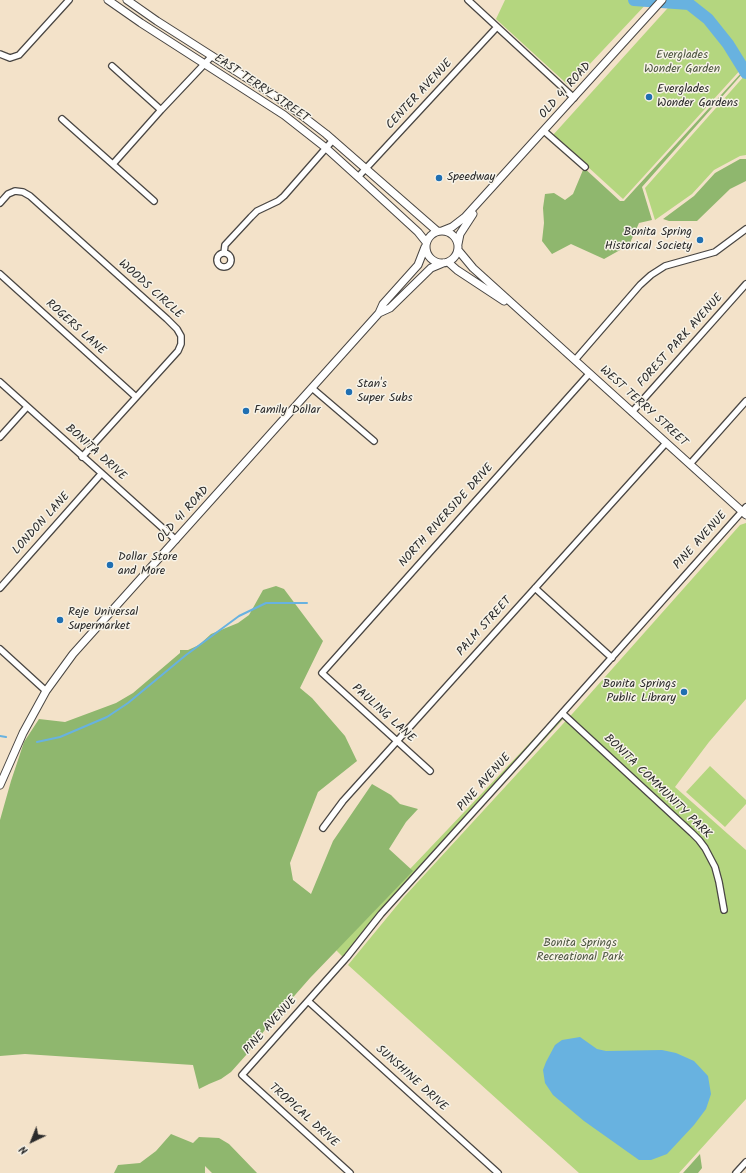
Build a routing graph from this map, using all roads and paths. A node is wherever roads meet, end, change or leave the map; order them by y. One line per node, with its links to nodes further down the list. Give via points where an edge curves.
1 (69, 0): 7 (street, via 19,55 10,58)
2 (108, 0): 9 (street, EAST TERRY STREET)
3 (127, 0): 8 (street)
4 (468, 0): 6 (street)
5 (662, 0): 11 (street, OLD 41 ROAD)
6 (497, 27): 11 (street); 19 (street, CENTER AVENUE)
7 (0, 54)
8 (212, 56): 9 (street); 15 (street, via 278,98)
9 (204, 64): 12 (street); 16 (street, EAST TERRY STREET, via 284,115)
10 (112, 66): 12 (street)
11 (574, 98): 14 (street, OLD 41 ROAD)
12 (161, 110): 17 (street)
13 (62, 119): 17 (street)
14 (544, 131): 18 (street); 21 (street, OLD 41 ROAD)
15 (332, 140): 16 (street); 19 (street)
16 (326, 148): 20 (street, EAST TERRY STREET); 28 (street, via 284,196 251,217 225,245)
17 (114, 164): 22 (street)
18 (585, 167)
19 (366, 169): 20 (street, CENTER AVENUE); 25 (street)
20 (358, 177): 26 (street, EAST TERRY STREET, via 418,232)
21 (485, 195): 25 (street, OLD 41 ROAD, via 465,217 452,227); 27 (street, OLD 41 ROAD, via 460,234)
22 (154, 200)
23 (0, 203): 38 (street, WOODS CIRCLE, via 8,194 15,191 30,196 177,329 181,336 178,351)
24 (746, 229): 34 (street, via 715,252 665,266 651,274)
25 (440, 231): 26 (street, via 428,237); 27 (street, via 452,235)
26 (426, 245): 29 (street, via 429,257 433,261); 32 (street, OLD 41 ROAD, via 418,265 383,304)
27 (458, 247): 29 (street, via 453,259); 33 (street, WEST TERRY STREET, via 473,268)
28 (224, 253)
29 (446, 262): 32 (street, OLD 41 ROAD, via 431,268 390,308); 33 (street, WEST TERRY STREET)
30 (0, 274): 38 (street, ROGERS LANE)
31 (746, 284): 41 (street, FOREST PARK AVENUE)
32 (379, 313): 37 (street, OLD 41 ROAD)
33 (525, 315): 34 (street, WEST TERRY STREET)
34 (575, 360): 35 (street, WEST TERRY STREET)
35 (589, 374): 41 (street, WEST TERRY STREET); 54 (street, NORTH RIVERSIDE DRIVE)
36 (0, 382): 40 (street, BONITA DRIVE)
37 (312, 388): 43 (street); 49 (street, OLD 41 ROAD)
38 (136, 397): 45 (street, WOODS CIRCLE)
39 (746, 401): 46 (street)
40 (27, 407): 42 (street); 45 (street, BONITA DRIVE)
41 (632, 412): 44 (street, WEST TERRY STREET)
42 (0, 437)
43 (374, 441)
44 (666, 443): 46 (street, WEST TERRY STREET); 51 (street, PALM STREET)
45 (82, 457): 47 (street, BONITA DRIVE)
46 (690, 464): 48 (street, WEST TERRY STREET)
47 (101, 474): 49 (street, BONITA DRIVE); 50 (street, LONDON LANE)
48 (745, 511): 53 (street, PINE AVENUE)
49 (176, 540): 55 (street, OLD 41 ROAD, via 73,654)
50 (0, 588)
51 (535, 588): 53 (street); 57 (street, PALM STREET)
52 (0, 649): 55 (street)
53 (612, 658): 56 (street, PINE AVENUE)
54 (322, 673): 57 (street, PAULING LANE)
55 (46, 691): 59 (street, OLD 41 ROAD)
56 (562, 713): 61 (street, BONITA COMMUNITY PARK, via 699,840 715,867); 62 (street, PINE AVENUE, via 381,914)
57 (397, 742): 58 (street, PAULING LANE); 60 (street, PALM STREET, via 343,801)
58 (430, 771)
59 (0, 785)
60 (323, 828)
61 (724, 910)
62 (308, 1001): 63 (street, PINE AVENUE); 66 (street, SUNSHINE DRIVE)
63 (242, 1075): 65 (street, TROPICAL DRIVE)
64 (746, 1162): 67 (street)
65 (350, 1173)
66 (498, 1173)
67 (736, 1173)

